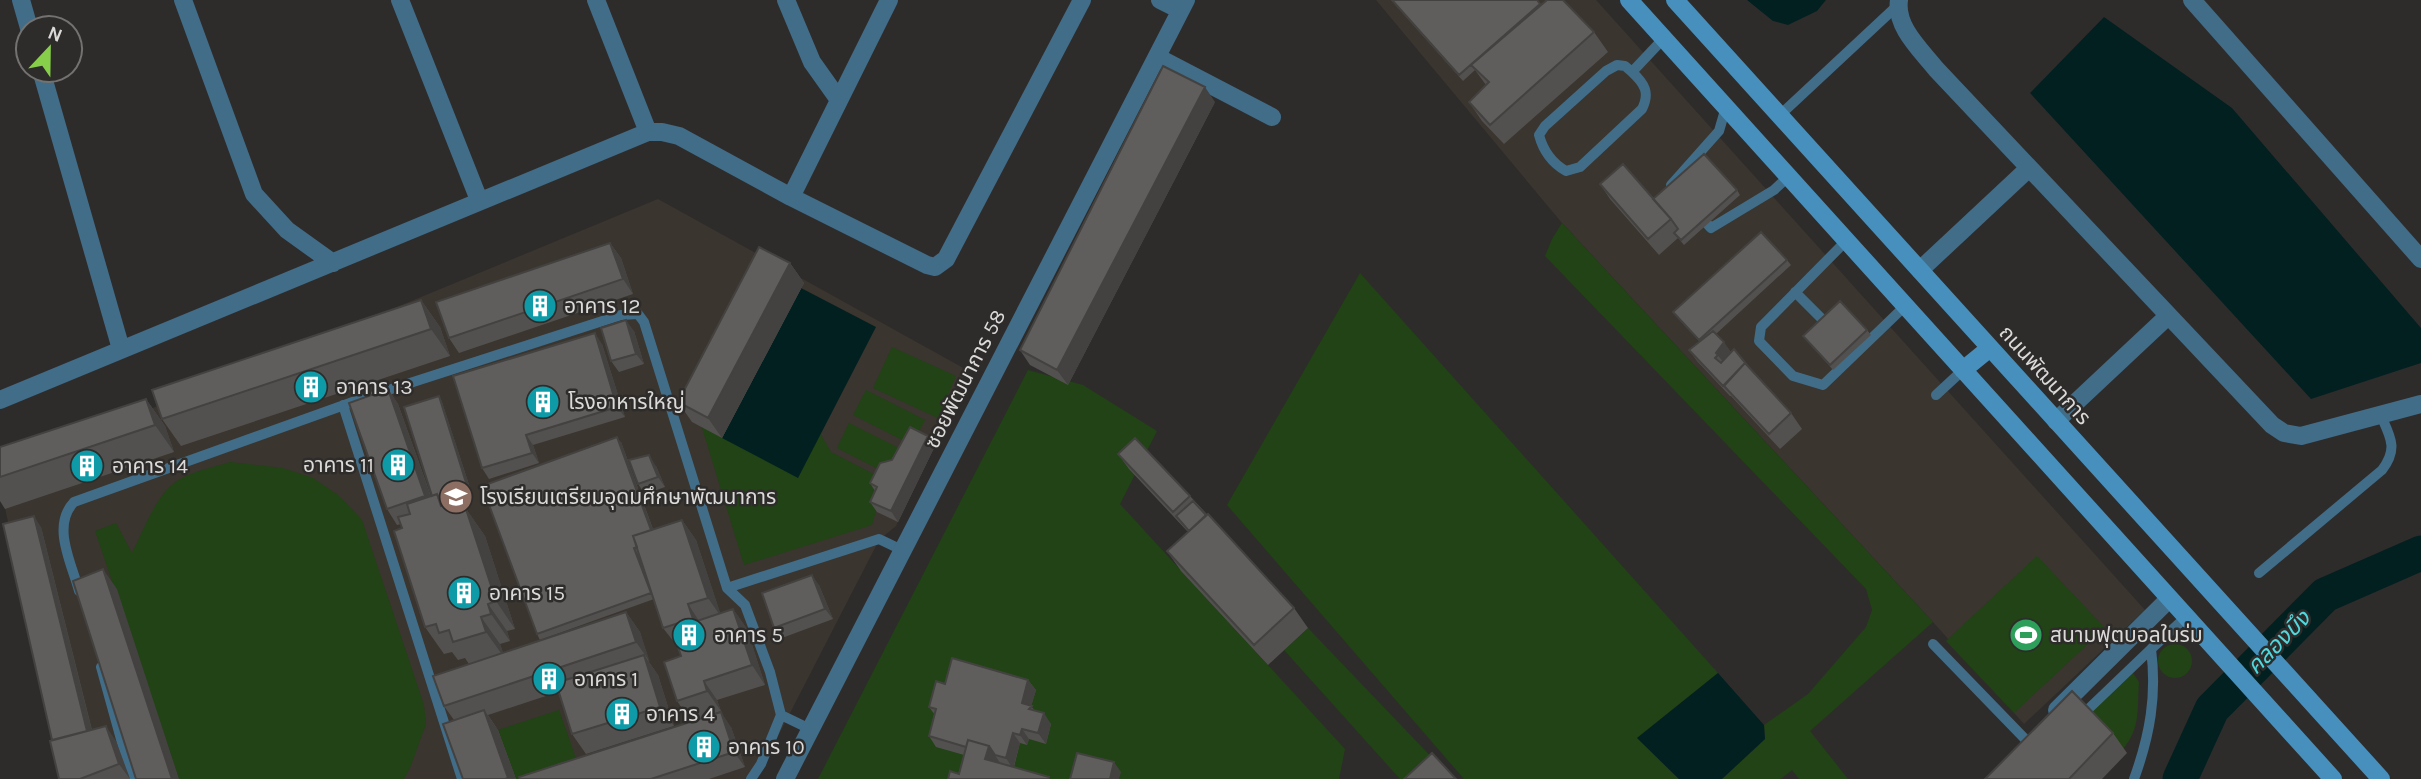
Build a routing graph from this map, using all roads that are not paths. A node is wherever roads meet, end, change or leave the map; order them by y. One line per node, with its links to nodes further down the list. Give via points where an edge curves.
1 (183, 0): 28 (street, via 254,194 286,230)
2 (400, 0): 25 (street)
3 (596, 0): 21 (street)
4 (786, 0): 17 (street, via 813,62)
5 (889, 0): 17 (street)
6 (1082, 0): 24 (street, via 940,264 927,265)
7 (1160, 0): 12 (street)
8 (1629, 0): 13 (main road)
9 (1675, 0): 19 (main road, ถนนพัฒนาการ)
10 (2192, 0): 27 (street)
11 (1898, 2): 19 (lane); 22 (street, via 1905,31)
12 (1183, 5): 14 (street, ซอยพัฒนาการ 58)
13 (1664, 38): 15 (lane); 18 (main road)
14 (1157, 57): 20 (street); 45 (street, ซอยพัฒนาการ 58)
15 (1632, 72): 15 (lane, via 1617,65 1606,71 1545,125 1539,135 1542,147 1558,166 1566,171 1580,167 1642,109 1646,88)
16 (45, 84): 36 (street)
17 (839, 100): 24 (street)
18 (1726, 107): 23 (main road); 23 (lane, via 1719,131 1671,185 1711,228)
19 (1780, 115): 29 (main road, ถนนพัฒนาการ)
20 (1272, 117)
21 (648, 132): 24 (street, via 680,136); 25 (street)
22 (2029, 168): 29 (street); 32 (street)
23 (1789, 176): 26 (main road)
24 (791, 197)
25 (479, 200): 28 (street)
26 (1846, 241): 30 (lane); 31 (main road)
27 (2421, 259)
28 (333, 263): 36 (street)
29 (1920, 270): 35 (main road, ถนนพัฒนาการ)
30 (1795, 292): 33 (lane); 37 (lane, via 1761,327 1759,341 1793,376 1823,385)
31 (1905, 306): 37 (lane); 38 (main road)
32 (2168, 316): 43 (street, via 2284,433 2301,436); 44 (street)
33 (1838, 335)
34 (1847, 344): 37 (lane)
35 (1990, 348): 38 (main road); 44 (main road, ถนนพัฒนาการ)
36 (121, 349): 40 (street)
37 (1856, 353)
38 (1963, 370): 39 (lane); 49 (main road)
39 (1936, 395)
40 (0, 400)
41 (2421, 404): 43 (street)
42 (343, 405): 47 (lane, via 621,315 638,314); 48 (lane, via 74,502 63,518 62,531); 59 (lane)
43 (2381, 416): 46 (lane, via 2392,439 2390,460)
44 (2056, 421): 64 (main road, ถนนพัฒนาการ)
45 (902, 550): 47 (lane, via 879,540); 56 (street, ซอยพัฒนาการ 58)
46 (2259, 573)
47 (727, 588): 54 (lane, via 745,605 770,672)
48 (81, 596)
49 (2169, 599): 50 (main road); 57 (street)
50 (2186, 618): 52 (lane); 63 (main road)
51 (1933, 645): 57 (lane)
52 (2151, 649): 55 (lane); 62 (lane, via 2153,709)
53 (99, 662): 58 (lane)
54 (780, 715): 56 (lane); 60 (lane)
55 (2076, 720)
56 (810, 729): 61 (street, ซอยพัฒนาการ 58)
57 (2031, 736)
58 (132, 779)
59 (462, 779)
60 (751, 779)
61 (785, 779)
62 (2134, 779)
63 (2333, 779)
64 (2381, 779)

